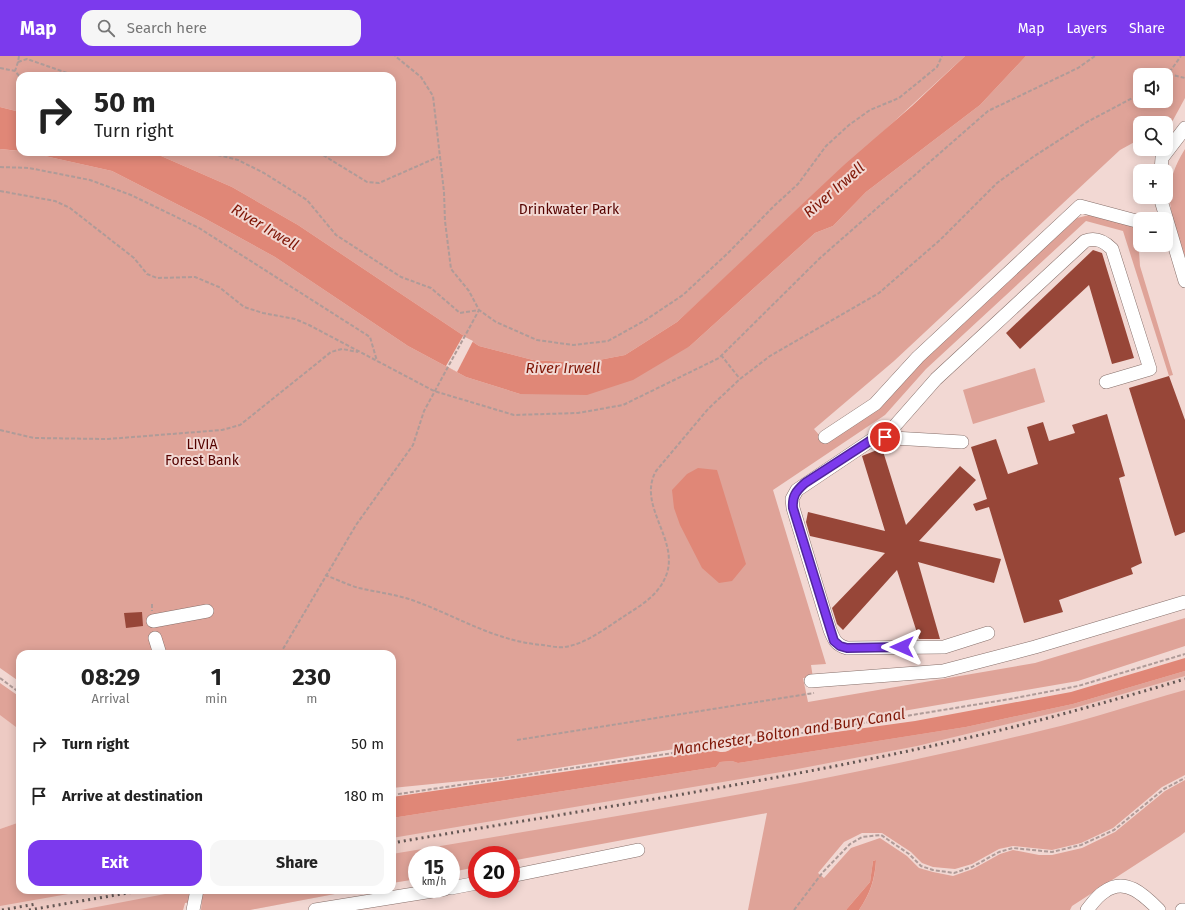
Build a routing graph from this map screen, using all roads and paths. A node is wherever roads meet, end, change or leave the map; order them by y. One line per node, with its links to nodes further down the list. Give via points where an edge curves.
1 (19, 56): 6 (path)
2 (395, 56): 17 (path, via 421,76 433,96)
3 (942, 56): 24 (path, via 937,67 899,98 870,110 826,146 798,184 683,295 608,341 573,345 537,340 496,322)
4 (1095, 56): 26 (path, via 1078,68 988,111 820,258)
5 (1181, 56): 8 (path)
6 (18, 62): 9 (path); 10 (path, via 27,59)
7 (0, 68): 9 (path)
8 (1173, 68)
9 (15, 71)
10 (64, 72)
11 (1173, 75): 12 (path)
12 (1185, 78)
13 (1133, 98): 28 (path, via 1087,122 997,183 940,240 878,293 770,356)
14 (1185, 128): 18 (lane, via 1162,158)
15 (222, 156): 24 (path, via 238,160 295,192 307,200 336,235 401,277 431,288 460,313)
16 (325, 156): 17 (path, via 368,182 379,183)
17 (439, 157): 24 (path, via 448,253 452,268)
18 (1162, 164)
19 (0, 167): 27 (path, via 29,168 90,180 131,195 199,228 370,338)
20 (0, 191): 25 (path, via 55,201 70,208 134,258 148,274 157,278 195,277 219,287 244,307 295,319)
21 (1162, 204): 23 (lane)
22 (1133, 220): 32 (lane, via 1080,206 918,357 875,404)
23 (1185, 281)
24 (479, 310): 30 (path)
25 (359, 352): 27 (path); 31 (path, via 342,349 331,352 240,425 222,430 108,439 34,438)
26 (721, 354): 28 (path); 30 (path, via 719,358 623,405 578,413 514,415)
27 (377, 361): 30 (path)
28 (740, 379): 35 (path, via 708,410 653,477 650,496 669,558 662,585 644,604 583,642 564,647 522,644 490,634 407,599 357,587)
29 (1106, 382): 33 (lane, via 1150,369 1112,249 1106,243 1092,238 1085,241 936,380)
30 (434, 391): 35 (path, via 424,411 414,445 360,519)
31 (0, 430)
32 (825, 437)
33 (885, 437): 34 (lane); 39 (lane, via 876,437 805,483 796,490 792,500 834,641 847,648 944,647)
34 (962, 442)
35 (325, 575): 42 (path)
36 (1185, 602): 45 (lane, via 1035,647 943,671)
37 (207, 611): 38 (lane)
38 (153, 621)
39 (988, 633)
40 (155, 638): 41 (lane)
41 (159, 650)
42 (282, 650)
43 (1185, 654): 49 (path, via 1078,686 1010,699 755,741)
44 (0, 678): 46 (path)
45 (813, 687): 47 (path)
46 (16, 690)
47 (517, 740)
48 (1185, 778): 56 (path, via 1164,789 1114,830 1082,846 1052,852 1013,848 954,873 921,866 909,854 881,835 862,837 850,844)
49 (396, 794)
50 (638, 850): 51 (lane)
51 (520, 874)
52 (196, 894): 54 (lane)
53 (408, 895): 55 (lane)
54 (193, 910)
55 (315, 910)
56 (794, 910)
57 (1087, 910): 58 (lane, via 1103,892 1114,886 1124,886 1142,894)
58 (1159, 910)

